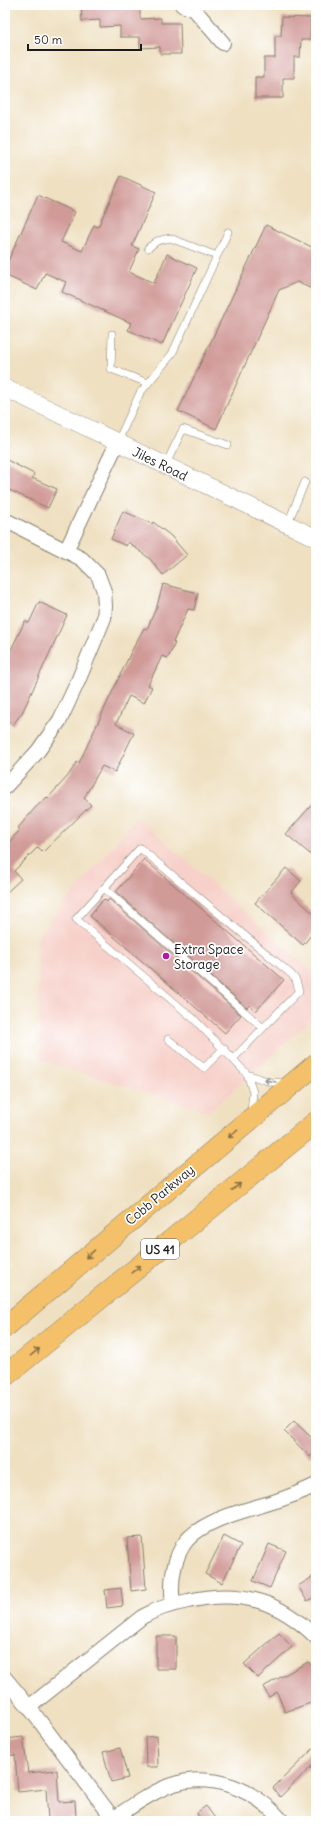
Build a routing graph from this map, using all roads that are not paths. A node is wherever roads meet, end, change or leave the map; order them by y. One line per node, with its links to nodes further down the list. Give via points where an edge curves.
1 (182, 5): 2 (street, via 194,9)
2 (223, 43)
3 (228, 232): 5 (lane)
4 (148, 248): 5 (lane, via 157,241 170,238)
5 (217, 256): 7 (lane, via 172,354)
6 (112, 334): 7 (lane, via 111,370)
7 (148, 383): 9 (lane, via 140,393)
8 (5, 388): 9 (street, Jiles Road)
9 (117, 443): 11 (street, Jiles Road); 16 (street)
10 (228, 445): 11 (lane, via 183,429)
11 (165, 467): 14 (street, Jiles Road)
12 (305, 482): 14 (lane)
13 (5, 520): 16 (street)
14 (287, 525): 15 (street, Jiles Road)
15 (316, 538)
16 (66, 550): 17 (street, via 82,559 98,575 104,591 104,618 60,720 38,751)
17 (5, 787)
18 (104, 888): 19 (lane); 19 (lane, via 140,848 291,974 299,991); 21 (lane, via 76,919 194,1019)
19 (263, 1028): 22 (lane)
20 (168, 1039): 21 (lane, via 204,1068)
21 (224, 1048): 22 (lane)
22 (233, 1059): 24 (lane)
23 (316, 1064): 25 (main road, Cobb Parkway)
24 (247, 1074): 25 (lane, one-way to 24, via 270,1082); 26 (lane, via 253,1092)
25 (295, 1082): 26 (main road, Cobb Parkway)
26 (248, 1121): 28 (main road, Cobb Parkway, one-way to 28)
27 (316, 1122): 29 (main road, US 41, one-way to 27)
28 (5, 1327)
29 (5, 1376)
30 (316, 1485): 31 (street, via 214,1522 194,1534 181,1549 177,1559 172,1581)
31 (173, 1604): 32 (street, via 214,1597 250,1599 283,1611); 34 (street, via 142,1617)
32 (316, 1637)
33 (5, 1678): 34 (street)
34 (29, 1707): 35 (street)
35 (113, 1820): 36 (street, via 170,1786 200,1781 223,1783 248,1792)
36 (282, 1821)

